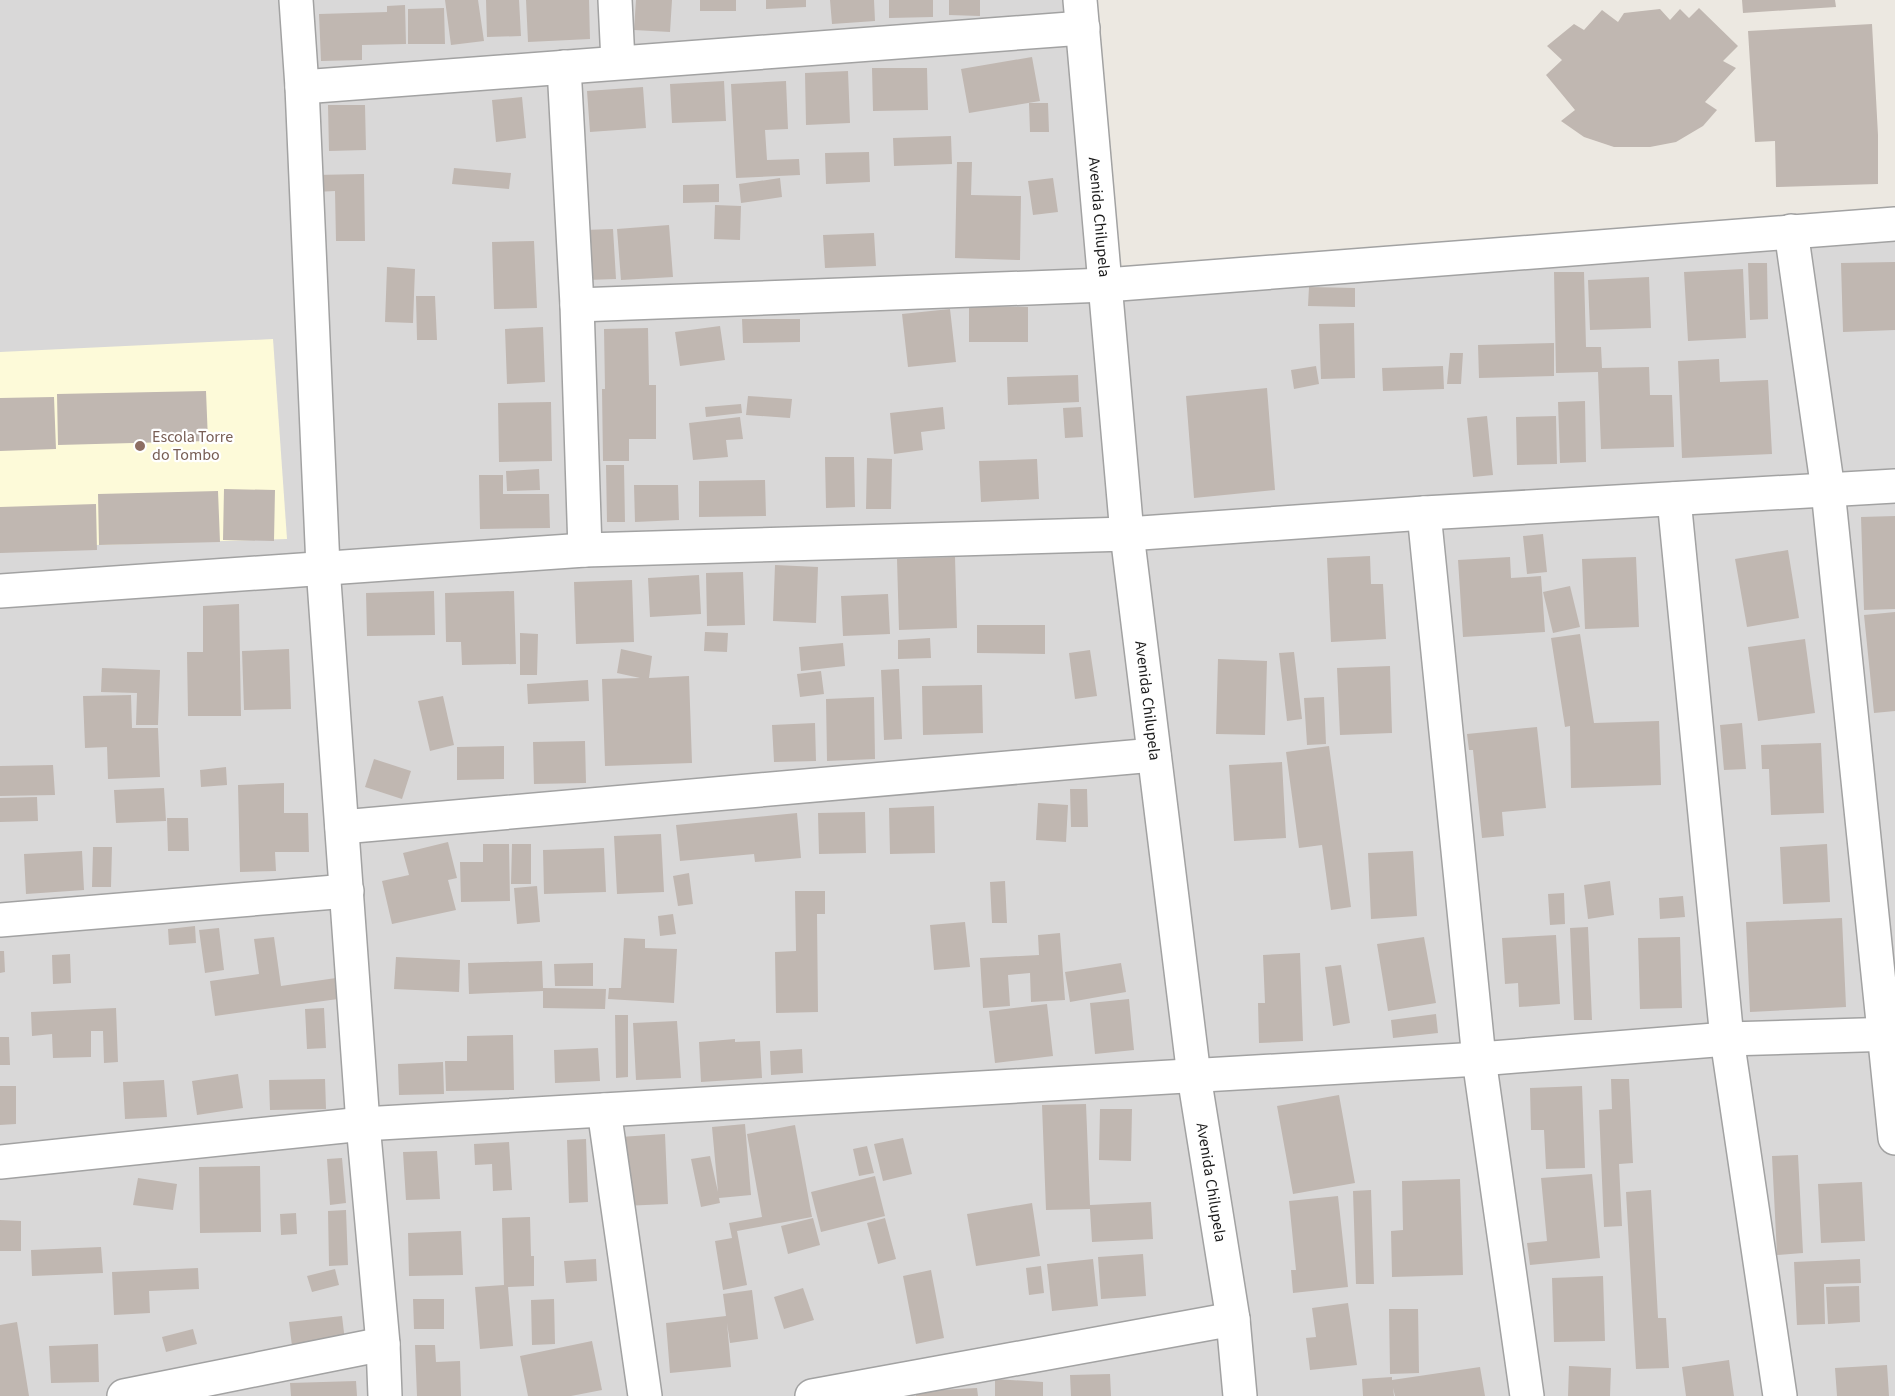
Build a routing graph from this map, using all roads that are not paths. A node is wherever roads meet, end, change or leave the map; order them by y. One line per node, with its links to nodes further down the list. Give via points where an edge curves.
1 (296, 0): 6 (street)
2 (615, 0): 4 (street)
3 (1082, 14): 4 (street); 9 (street, Avenida Chilupela)
4 (618, 62): 5 (street)
5 (564, 67): 6 (street); 10 (street)
6 (302, 87): 17 (street)
7 (1895, 224): 8 (street)
8 (1791, 231): 9 (street); 12 (street)
9 (1106, 285): 10 (street); 15 (street, Avenida Chilupela)
10 (577, 305): 16 (street)
11 (1895, 486): 12 (street)
12 (1828, 490): 13 (street); 23 (street)
13 (1674, 499): 14 (street); 24 (street)
14 (1424, 513): 15 (street); 25 (street)
15 (1127, 534): 16 (street); 19 (street, Avenida Chilupela)
16 (585, 550): 17 (street)
17 (323, 567): 18 (street); 20 (street)
18 (0, 591)
19 (1154, 755): 20 (street); 26 (street, Avenida Chilupela)
20 (342, 827): 21 (street)
21 (347, 891): 22 (street); 28 (street)
22 (0, 920)
23 (1889, 1034): 24 (street); 29 (street)
24 (1727, 1039): 25 (street); 39 (street)
25 (1479, 1059): 26 (street); 38 (street)
26 (1194, 1076): 27 (street); 31 (street, Avenida Chilupela)
27 (604, 1110): 28 (street); 35 (street)
28 (363, 1124): 30 (street); 32 (street)
29 (1895, 1138)
30 (0, 1162)
31 (1233, 1319): 36 (street); 37 (street, Avenida Chilupela)
32 (383, 1344): 33 (street); 34 (street)
33 (124, 1396)
34 (385, 1396)
35 (645, 1396)
36 (812, 1396)
37 (1240, 1396)
38 (1527, 1396)
39 (1780, 1396)

